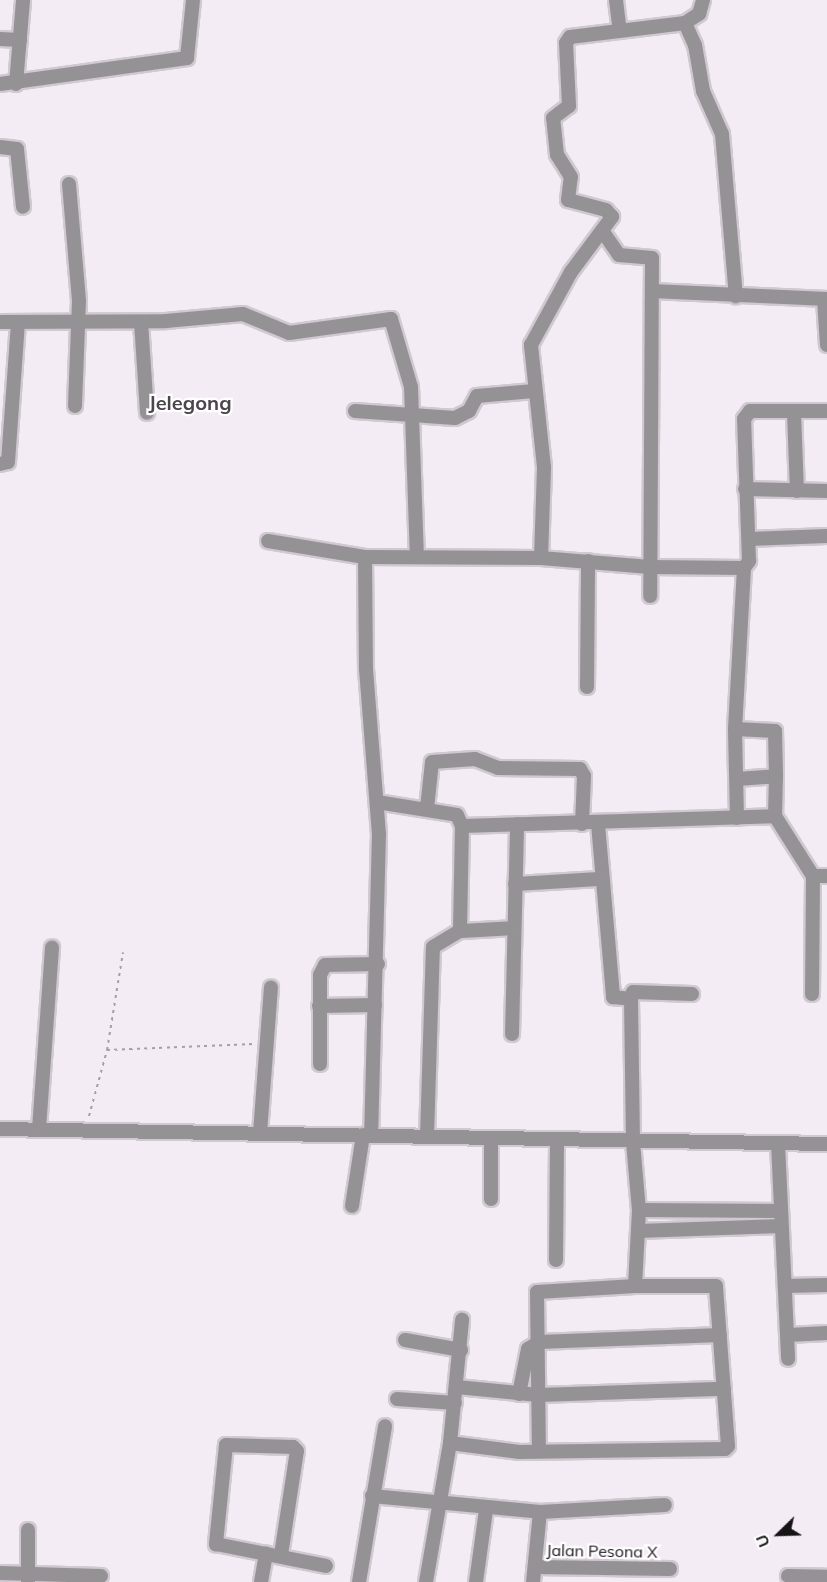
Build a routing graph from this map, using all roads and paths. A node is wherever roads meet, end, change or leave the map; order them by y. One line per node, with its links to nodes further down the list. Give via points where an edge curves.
1 (23, 0): 8 (street)
2 (193, 0): 10 (street, via 187,58)
3 (616, 0): 6 (street)
4 (703, 0): 5 (street, via 699,14)
5 (685, 22): 6 (street); 16 (street, via 695,45 703,91 722,135)
6 (620, 31): 14 (street, via 567,39 569,106 553,116 557,154 571,177 568,200 609,211 612,217)
7 (0, 39): 8 (street)
8 (20, 40): 10 (street)
9 (0, 84): 10 (street)
10 (16, 84)
11 (0, 147): 13 (street, via 17,149)
12 (69, 184): 18 (street)
13 (23, 207)
14 (603, 232): 15 (street, via 619,255 652,258); 23 (street, via 571,272 531,345)
15 (652, 291): 16 (street); 41 (street)
16 (736, 296): 17 (street)
17 (825, 299): 22 (street)
18 (79, 321): 20 (street); 21 (street); 24 (street)
19 (0, 322): 20 (street)
20 (18, 322): 30 (street, via 8,459)
21 (141, 322): 27 (street); 29 (street, via 243,314 290,333 391,319 407,368)
22 (827, 345)
23 (534, 390): 29 (street, via 477,396 469,411 456,418); 39 (street, via 544,467)
24 (75, 406)
25 (355, 411): 29 (street)
26 (827, 411): 28 (street)
27 (147, 412)
28 (794, 413): 31 (street, via 746,413); 32 (street)
29 (413, 416): 37 (street)
30 (0, 464)
31 (745, 489): 32 (street); 35 (street)
32 (796, 491): 33 (street)
33 (827, 491)
34 (827, 536): 35 (street)
35 (748, 539): 42 (street, via 749,561)
36 (268, 541): 38 (street)
37 (417, 556): 38 (street); 39 (street)
38 (365, 557): 48 (street, via 366,669)
39 (541, 558): 40 (street)
40 (588, 561): 41 (street); 44 (street)
41 (650, 567): 42 (street); 43 (street)
42 (744, 568): 45 (street)
43 (650, 596)
44 (587, 687)
45 (735, 729): 46 (street, via 775,731); 47 (street)
46 (777, 777): 47 (street); 50 (street)
47 (736, 779): 51 (street)
48 (377, 802): 49 (street); 65 (street)
49 (427, 808): 52 (street, via 432,762 475,759 498,768 580,769 584,776); 55 (street, via 455,813)
50 (775, 816): 51 (street); 56 (street)
51 (737, 818): 53 (street)
52 (582, 824): 53 (street); 54 (street)
53 (598, 824): 57 (street)
54 (517, 825): 55 (street); 58 (street)
55 (462, 826): 60 (street)
56 (820, 876): 61 (street)
57 (600, 879): 58 (street); 69 (street, via 610,992 616,998)
58 (515, 884): 59 (street)
59 (513, 928): 60 (street); 72 (street)
60 (460, 931): 81 (street, via 437,942 430,954)
61 (812, 936): 62 (street); 68 (street)
62 (827, 936)
63 (52, 947): 77 (street)
64 (123, 952): 74 (path)
65 (378, 964): 70 (street); 71 (street, via 325,965)
66 (271, 987): 73 (street)
67 (692, 994): 69 (street, via 633,992)
68 (812, 994)
69 (631, 999): 84 (street)
70 (375, 1005): 71 (street); 80 (street)
71 (319, 1006): 75 (street)
72 (513, 1034)
73 (267, 1041): 74 (path, via 243,1046); 79 (street)
74 (107, 1050): 78 (path)
75 (320, 1064)
76 (0, 1129): 77 (street)
77 (39, 1130): 78 (street)
78 (85, 1131): 79 (street)
79 (260, 1133): 80 (street)
80 (367, 1135): 81 (street); 88 (street)
81 (427, 1136): 82 (street)
82 (491, 1138): 83 (street); 87 (street)
83 (557, 1141): 84 (street); 93 (street)
84 (633, 1142): 85 (street); 89 (street)
85 (778, 1144): 86 (street); 90 (street)
86 (827, 1144)
87 (490, 1199)
88 (352, 1206)
89 (639, 1210): 90 (street); 92 (street)
90 (780, 1210): 91 (street)
91 (781, 1226): 92 (street); 96 (street)
92 (638, 1231): 95 (street)
93 (556, 1260)
94 (827, 1285): 96 (street)
95 (635, 1286): 99 (street, via 716,1286); 102 (street, via 537,1292)
96 (785, 1286): 100 (street)
97 (462, 1320): 103 (street)
98 (827, 1334): 100 (street)
99 (720, 1335): 102 (street); 106 (street)
100 (788, 1335): 104 (street)
101 (405, 1340): 103 (street)
102 (539, 1342): 107 (street, via 528,1349); 108 (street)
103 (461, 1350): 105 (street)
104 (788, 1359)
105 (457, 1387): 107 (street); 110 (street)
106 (724, 1389): 108 (street); 113 (street, via 725,1449)
107 (519, 1394): 108 (street)
108 (539, 1395): 113 (street)
109 (397, 1399): 110 (street)
110 (454, 1403): 112 (street)
111 (385, 1426): 114 (street)
112 (450, 1443): 113 (street); 115 (street)
113 (539, 1451)
114 (372, 1496): 115 (street); 133 (street)
115 (439, 1504): 117 (street); 134 (street)
116 (665, 1505): 118 (street)
117 (486, 1510): 118 (street); 135 (street)
118 (540, 1512): 123 (street)
119 (28, 1530): 131 (street)
120 (267, 1553): 121 (street); 121 (street, via 218,1546 215,1542 226,1445 293,1447 297,1451); 132 (street)
121 (281, 1555): 122 (street)
122 (326, 1566)
123 (535, 1567): 128 (street, Jalan Pesona X); 136 (street)
124 (670, 1569): 126 (street, Jalan Pesona X)
125 (0, 1573): 131 (street)
126 (638, 1575): 128 (street, Jalan Pesona X)
127 (101, 1576): 131 (street)
128 (588, 1576)
129 (788, 1576): 130 (street)
130 (827, 1577)
131 (28, 1578)
132 (261, 1582)
133 (359, 1582)
134 (426, 1582)
135 (476, 1582)
136 (533, 1582)

